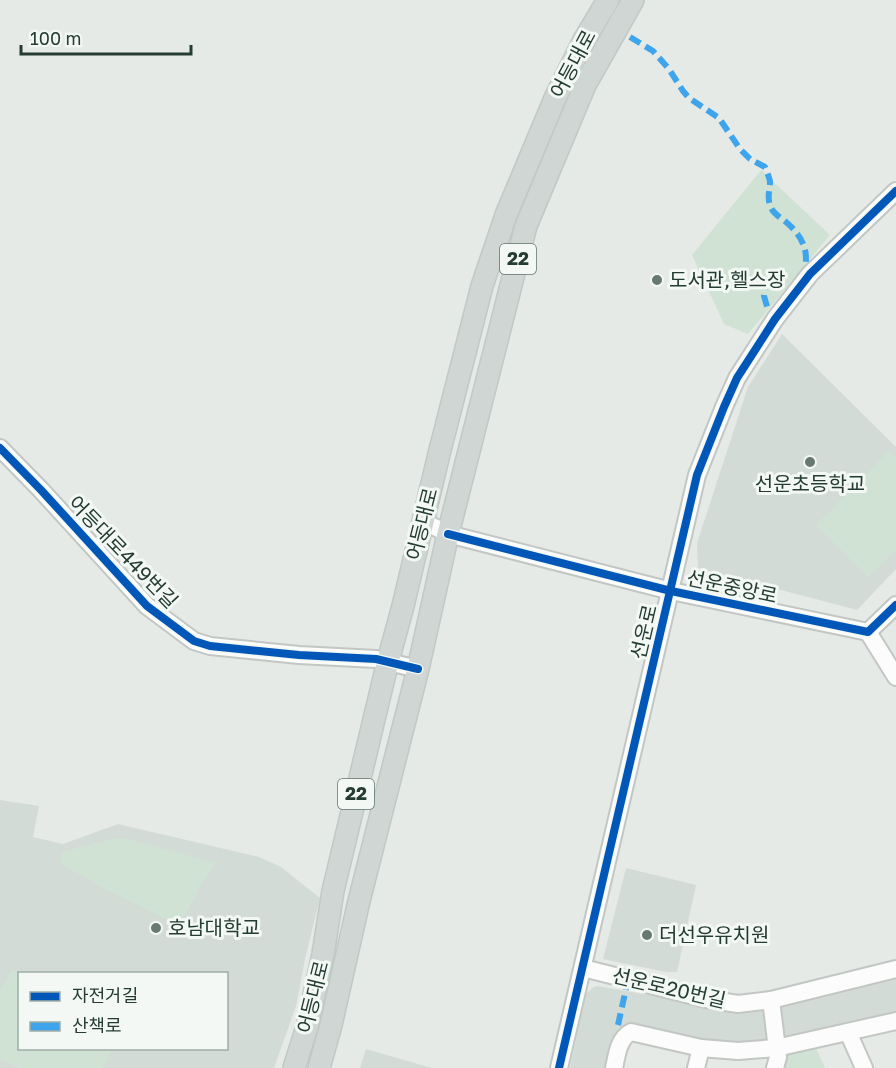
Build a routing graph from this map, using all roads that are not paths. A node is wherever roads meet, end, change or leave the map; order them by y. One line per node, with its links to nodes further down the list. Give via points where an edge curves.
1 (608, 0): 5 (main road, 어등대로 / 22, via 556,96 506,215 482,286)
2 (633, 0): 6 (main road, 어등대로 / 22, via 585,86 526,226)
3 (896, 191): 7 (street, 선운로, via 810,274 737,378 697,475)
4 (0, 448): 10 (street, 어등대로449번길, via 147,606 194,641 210,646)
5 (423, 521): 6 (street, 선운중앙로); 10 (main road, 어등대로 / 22)
6 (448, 534): 7 (street, 선운중앙로); 11 (main road, 어등대로 / 22)
7 (670, 591): 9 (street, 선운중앙로); 13 (street, 선운로)
8 (896, 605): 9 (street)
9 (868, 632): 12 (street)
10 (388, 661): 11 (street, 어등대로449번길); 20 (main road, 어등대로 / 22, via 333,891 307,1027)
11 (418, 669): 21 (main road, 어등대로 / 22)
12 (896, 678)
13 (583, 968): 15 (street, 선운로20번길, via 706,999 738,1004); 22 (street, 선운로)
14 (896, 969): 15 (street, 선운로20번길)
15 (771, 1000): 19 (street)
16 (896, 1021): 17 (street)
17 (848, 1032): 19 (street); 26 (street)
18 (701, 1048): 19 (street); 23 (street, via 631,1032 620,1042); 24 (street)
19 (776, 1048): 25 (street)
20 (294, 1068)
21 (319, 1068)
22 (559, 1068)
23 (614, 1068)
24 (696, 1068)
25 (775, 1068)
26 (864, 1068)

